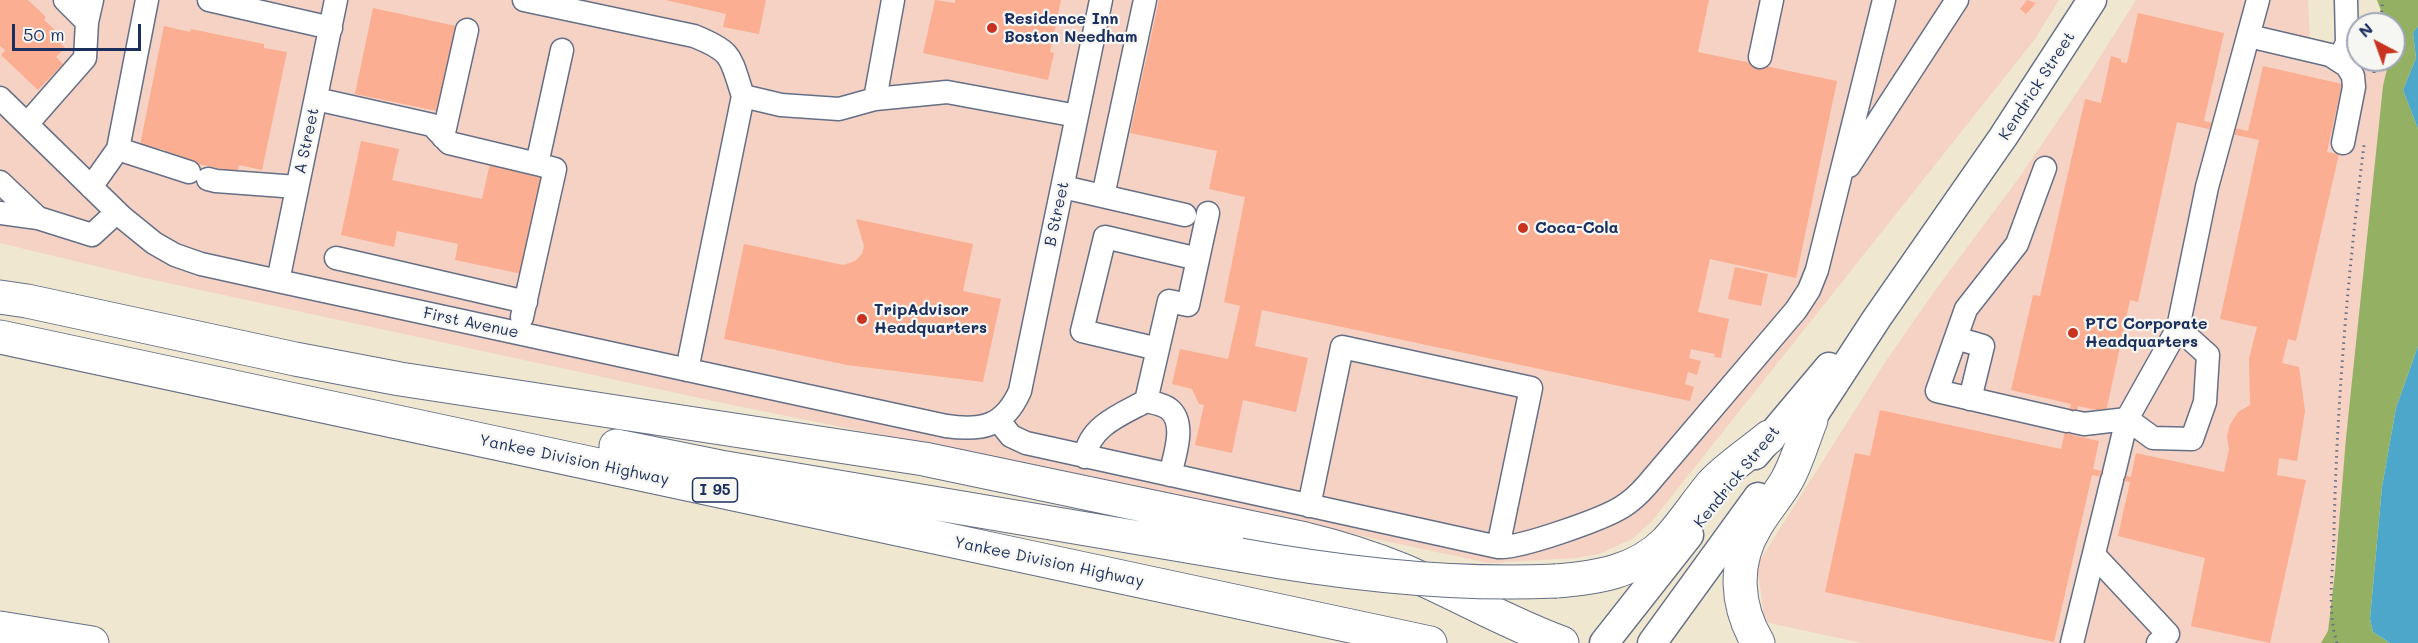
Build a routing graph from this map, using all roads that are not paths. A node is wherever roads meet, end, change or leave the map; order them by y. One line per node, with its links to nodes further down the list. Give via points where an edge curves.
1 (65, 0): 17 (street)
2 (147, 0): 32 (street)
3 (209, 0): 16 (street)
4 (336, 0): 18 (street, A Street)
5 (524, 0): 24 (street, via 694,36 720,46 732,60)
6 (893, 0): 27 (street)
7 (1101, 0): 28 (street, B Street)
8 (1145, 0): 40 (street)
9 (1772, 0): 22 (street)
10 (1884, 0): 36 (street)
11 (1957, 0): 36 (street)
12 (2092, 0): 51 (main road, Kendrick Street, via 2003,137)
13 (2246, 0): 20 (street)
14 (2258, 0): 20 (street)
15 (2346, 0): 23 (street, via 2347,43)
16 (291, 9): 18 (street)
17 (90, 11): 29 (street, via 85,58)
18 (331, 28): 26 (street, A Street)
19 (467, 30): 30 (street)
20 (2248, 36): 23 (street); 52 (street, via 2207,187)
21 (562, 50): 33 (street)
22 (1760, 57)
23 (2339, 59): 31 (street, via 2351,71 2354,82)
24 (743, 96): 27 (street, via 781,105 839,110); 57 (street)
25 (0, 98): 29 (street, First Avenue)
26 (316, 99): 30 (street, via 432,125); 39 (street, A Street)
27 (875, 99): 28 (street, via 947,92)
28 (1077, 116): 38 (street, B Street)
29 (27, 124): 37 (street, First Avenue)
30 (442, 137): 33 (street, via 449,143)
31 (2343, 143)
32 (118, 149): 37 (street); 39 (street, via 216,181)
33 (537, 164): 50 (street, via 555,169)
34 (2045, 168): 55 (street, via 2017,244 1966,309)
35 (0, 182): 45 (street)
36 (1839, 182): 68 (street, via 1817,270 1803,300 1640,494 1611,512 1520,545)
37 (91, 187): 41 (street, First Avenue)
38 (1063, 187): 40 (street); 61 (street, B Street, via 1020,391 1011,408)
39 (297, 188): 47 (street, A Street)
40 (1103, 196): 44 (street)
41 (117, 212): 45 (street, via 92,235); 47 (street, First Avenue, via 143,235 176,255)
42 (0, 213): 45 (street)
43 (1208, 213): 46 (street)
44 (1185, 215)
45 (38, 218)
46 (1198, 259): 56 (street, via 1188,305 1169,301); 56 (street, via 1105,237 1082,331)
47 (278, 281): 49 (street, First Avenue)
48 (9, 297): 75 (highway, via 400,379 924,459 1282,534 1343,548 1389,565)
49 (354, 298): 50 (street, via 347,260); 53 (street, First Avenue)
50 (526, 302): 53 (street)
51 (1877, 318): 62 (main road, Kendrick Street); 63 (main road, Kendrick Street, via 1833,362)
52 (2178, 328): 60 (street); 60 (street, via 2208,355 2205,402 2192,439 2153,438)
53 (519, 334): 57 (street, First Avenue)
54 (0, 337): 64 (highway, Yankee Division Highway / I 95)
55 (1956, 338): 58 (street, via 1983,346); 58 (street, via 1938,391)
56 (1158, 349): 59 (street)
57 (687, 370): 61 (street, First Avenue, via 946,426 977,428)
58 (1970, 399): 60 (street, via 2084,424)
59 (1146, 401): 65 (street, via 1097,431 1088,443); 66 (street, via 1165,406 1176,419 1178,432)
60 (2127, 419): 69 (street)
61 (998, 420): 65 (street, via 1018,440)
62 (1811, 420): 71 (main road, Kendrick Street); 76 (highway, via 1787,480 1756,526 1742,560 1741,600)
63 (1769, 437): 64 (highway, bridge, via 1713,483 1667,541 1630,567 1556,581 1479,582 1335,570 1240,555 728,468 593,441); 72 (main road, Kendrick Street)
64 (476, 439): 74 (highway, Yankee Division Highway / I 95)
65 (1085, 457): 66 (street)
66 (1170, 475): 67 (street)
67 (1309, 506): 68 (street); 68 (street, via 1342,347 1522,386 1531,388)
68 (1498, 547)
69 (2094, 555): 77 (street); 78 (street, via 2168,634)
70 (0, 628): 73 (highway)
71 (1657, 637)
72 (1608, 638)
73 (92, 643)
74 (1430, 643)
75 (1562, 643)
76 (1758, 643)
77 (2072, 643)
78 (2158, 643)

